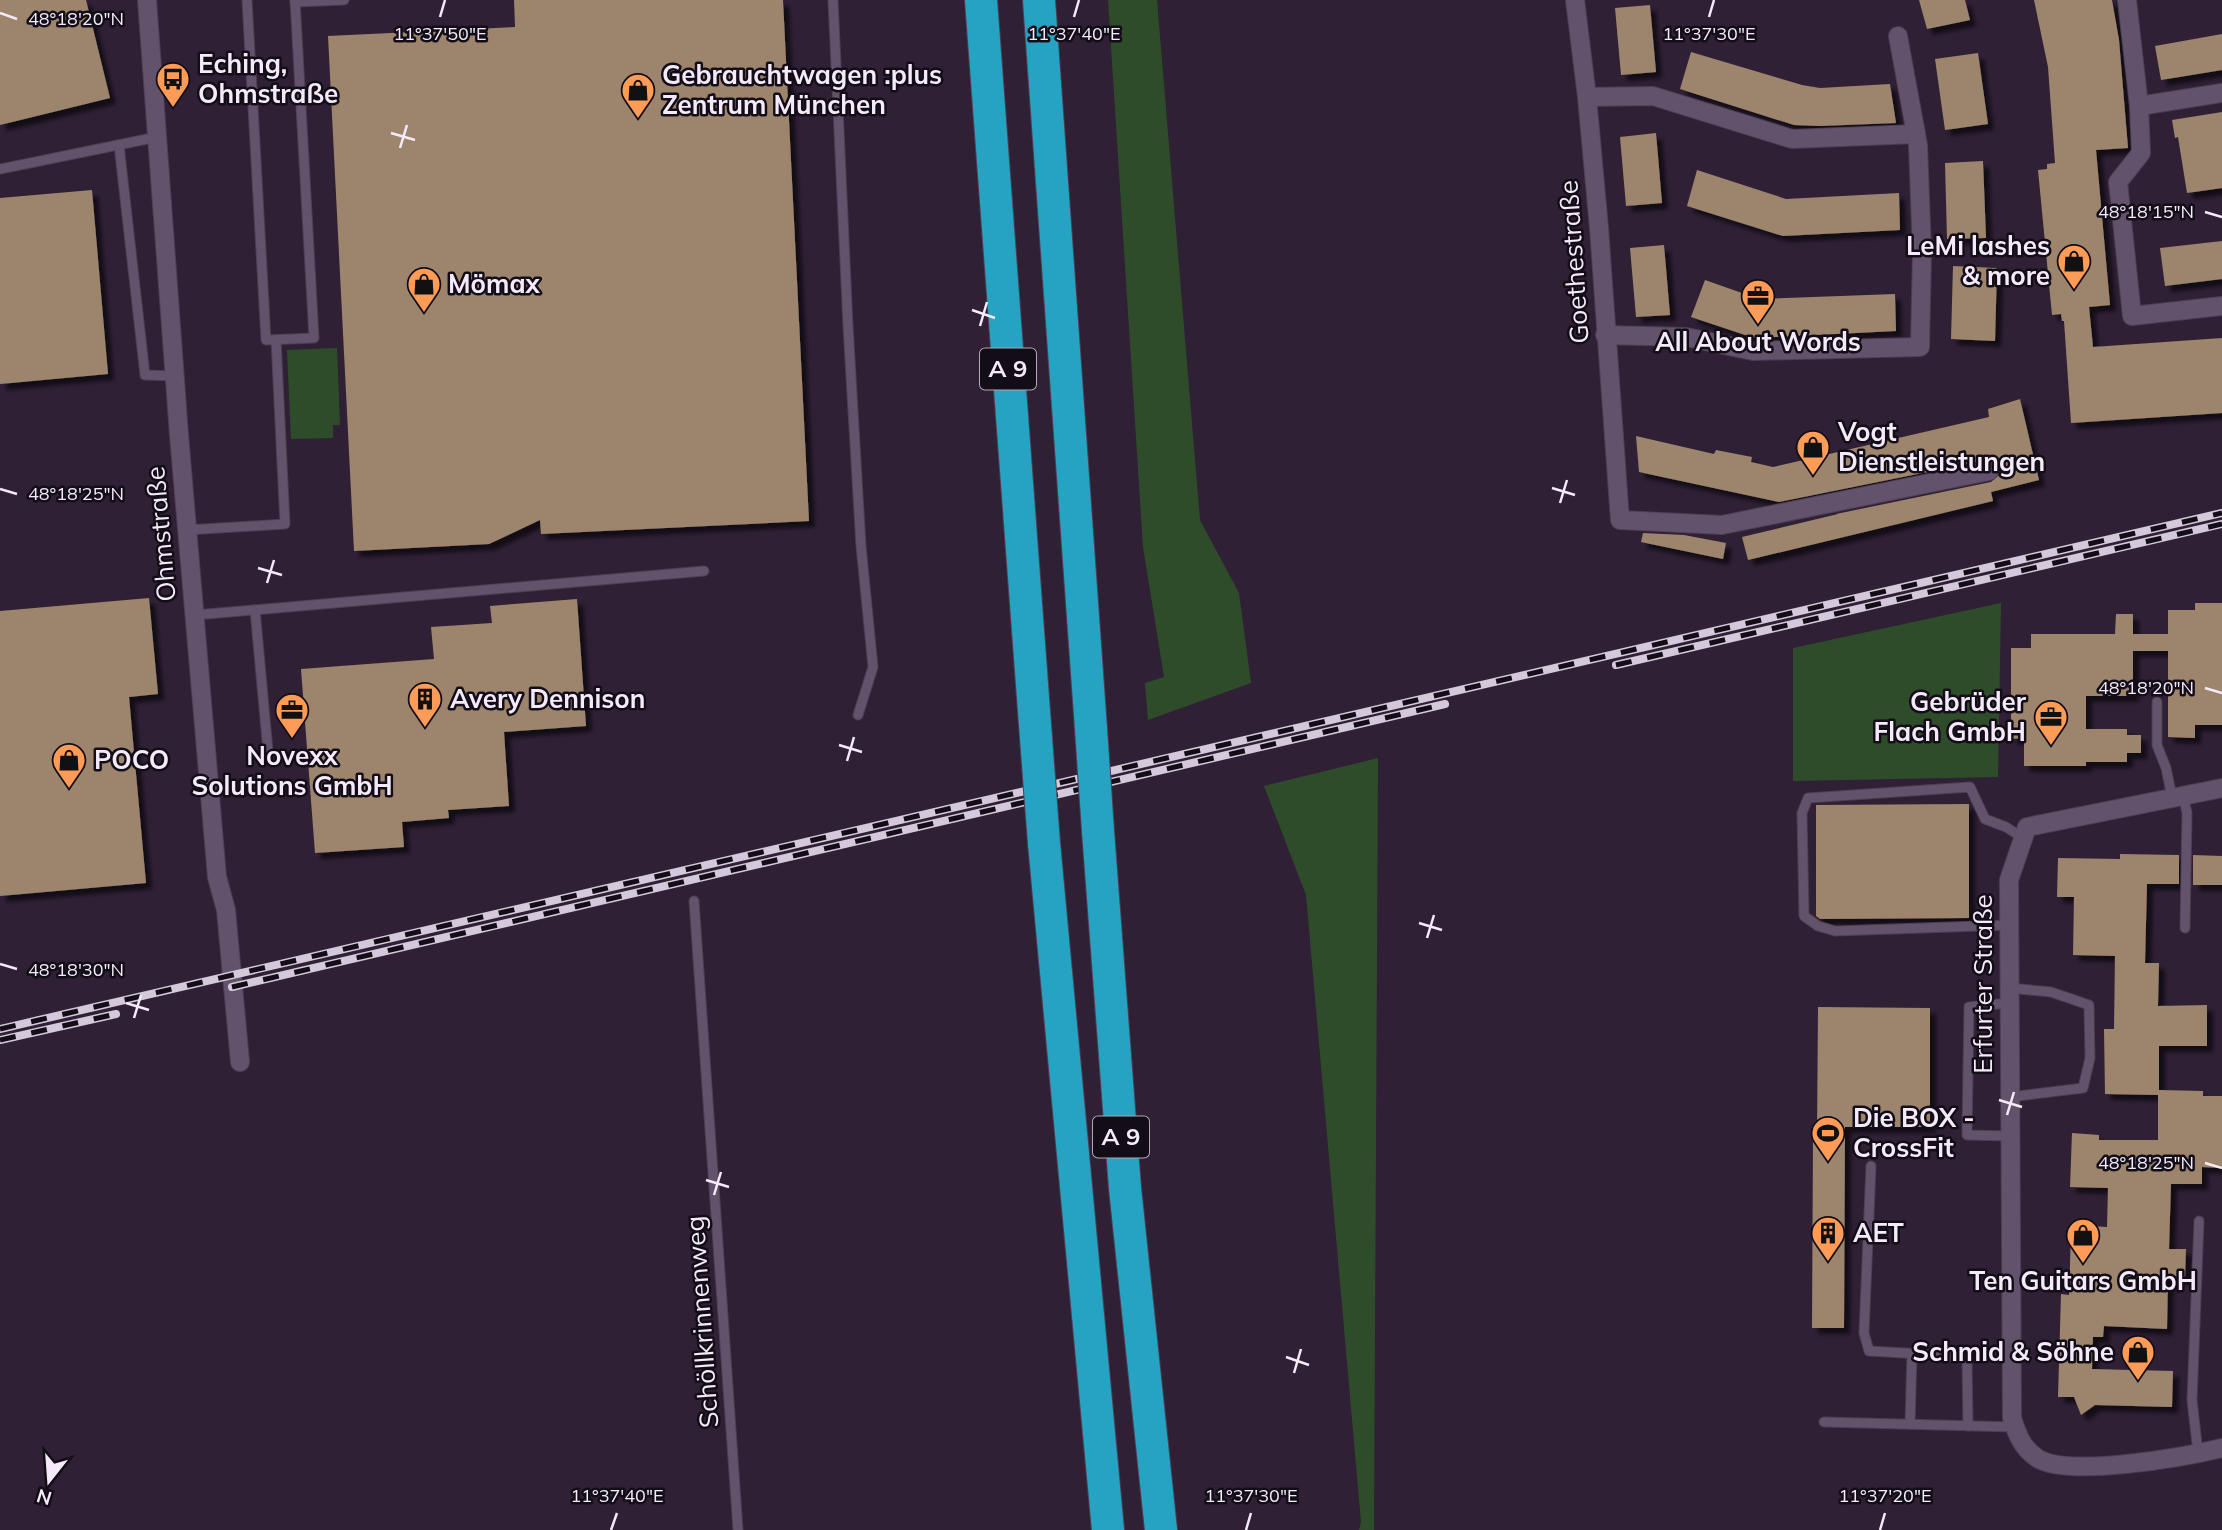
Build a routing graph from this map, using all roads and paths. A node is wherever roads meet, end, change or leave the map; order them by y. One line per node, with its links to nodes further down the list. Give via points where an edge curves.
1 (147, 0): 15 (street, Ohmstraße)
2 (247, 0): 20 (lane, via 266,340)
3 (344, 0): 9 (lane)
4 (833, 0): 28 (lane, via 856,464 873,667)
5 (981, 0): 50 (highway, A 9, bridge, via 1044,842)
6 (1039, 0): 51 (highway, A 9, bridge, via 1125,1188)
7 (1575, 0): 12 (street, Goethestraße)
8 (2127, 0): 13 (street)
9 (295, 1): 20 (lane, via 314,338)
10 (1898, 36): 14 (street)
11 (2222, 93): 13 (street)
12 (1587, 97): 14 (street, via 1653,96 1792,139); 19 (street, Goethestraße)
13 (2139, 106): 18 (street, via 2141,153 2118,182 2132,316)
14 (1916, 134): 19 (street, via 1921,195 1920,347 1753,351 1686,337)
15 (157, 137): 16 (lane); 21 (street, Ohmstraße)
16 (119, 145): 17 (lane); 21 (lane, via 145,375)
17 (0, 169)
18 (2222, 306)
19 (1605, 335): 22 (street, Goethestraße, via 1620,520 1722,525)
20 (276, 340): 23 (lane, via 285,524)
21 (175, 376): 23 (street, Ohmstraße)
22 (1989, 471)
23 (187, 530): 26 (street, Ohmstraße)
24 (704, 572): 25 (lane)
25 (255, 610): 26 (lane); 29 (lane)
26 (195, 615): 37 (street, Ohmstraße, via 217,877 226,910)
27 (2157, 702): 31 (lane, via 2157,745)
28 (858, 715)
29 (268, 751)
30 (2222, 788): 31 (street)
31 (2177, 796): 32 (street, via 2027,827); 35 (lane, via 2187,813)
32 (2023, 838): 34 (street, Erfurter Straße, via 2009,880); 34 (lane, via 1985,819 1969,787 1808,798 1802,813 1804,916 1818,926 1835,931)
33 (694, 901): 49 (lane, Schöllkrinnenweg)
34 (2009, 925): 36 (street, Erfurter Straße)
35 (2185, 928)
36 (2009, 996): 38 (street, Erfurter Straße); 38 (lane, via 2051,992 2089,1005 2090,1058 2083,1088); 39 (lane, via 1969,1007 1967,1135)
37 (240, 1062)
38 (2010, 1097): 39 (street, Erfurter Straße)
39 (2010, 1136): 46 (street, Erfurter Straße)
40 (1871, 1166): 42 (lane, via 1864,1333 1869,1351)
41 (2199, 1221): 48 (lane, via 2192,1400)
42 (1912, 1353): 44 (lane); 45 (lane, via 1967,1359)
43 (1824, 1422): 44 (lane)
44 (1910, 1424): 45 (lane)
45 (1968, 1426): 46 (lane)
46 (2015, 1427): 48 (street, Erfurter Straße, via 2020,1442 2038,1459 2071,1467 2122,1465)
47 (2222, 1448): 48 (street)
48 (2198, 1453)
49 (738, 1530)
50 (1108, 1530)
51 (1161, 1530)

